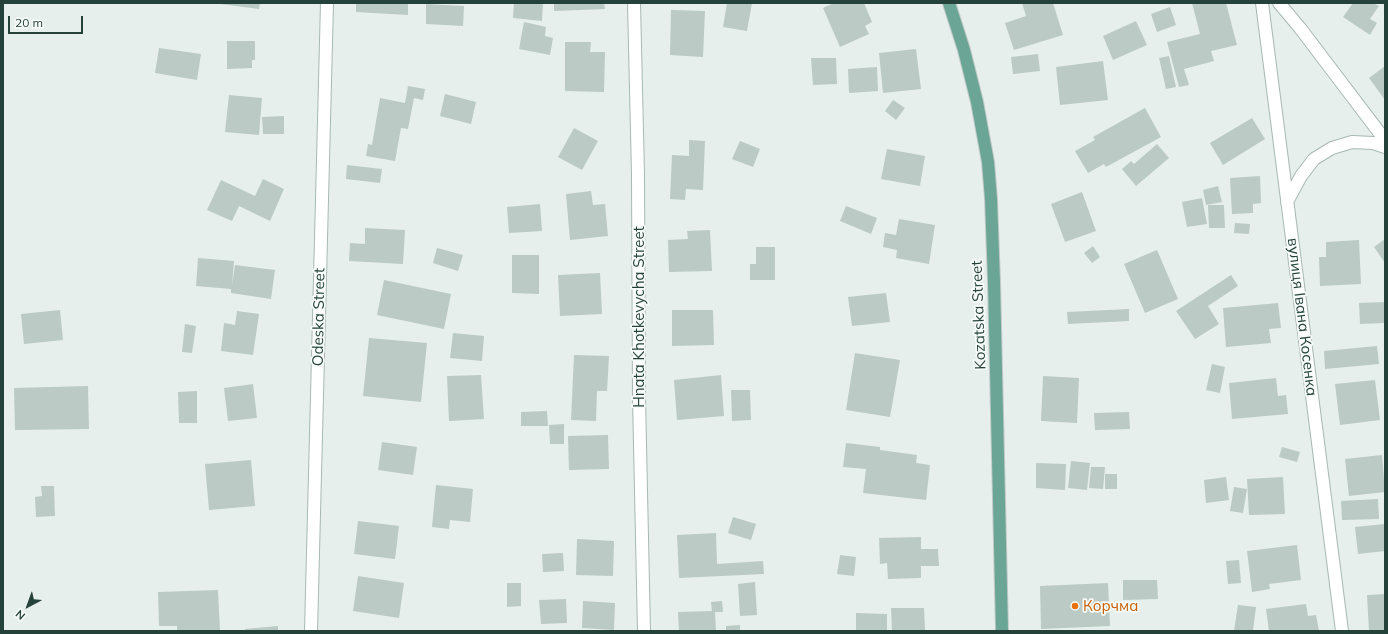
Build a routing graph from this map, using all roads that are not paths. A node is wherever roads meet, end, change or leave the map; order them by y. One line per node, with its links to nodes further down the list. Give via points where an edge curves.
1 (327, 3): 9 (street, Odeska Street)
2 (634, 3): 10 (street, Hnata Khotkevycha Street)
3 (949, 3): 11 (main road, Kozatska Street, via 977,102 988,170 994,282)
4 (1262, 3): 8 (street, вулиця Івана Косенка)
5 (1279, 3): 6 (street)
6 (1385, 140)
7 (1385, 147): 8 (street, via 1373,143 1352,142 1332,148 1314,159)
8 (1287, 202): 12 (street, вулиця Івана Косенка)
9 (310, 631)
10 (644, 631)
11 (1002, 631)
12 (1342, 631)

